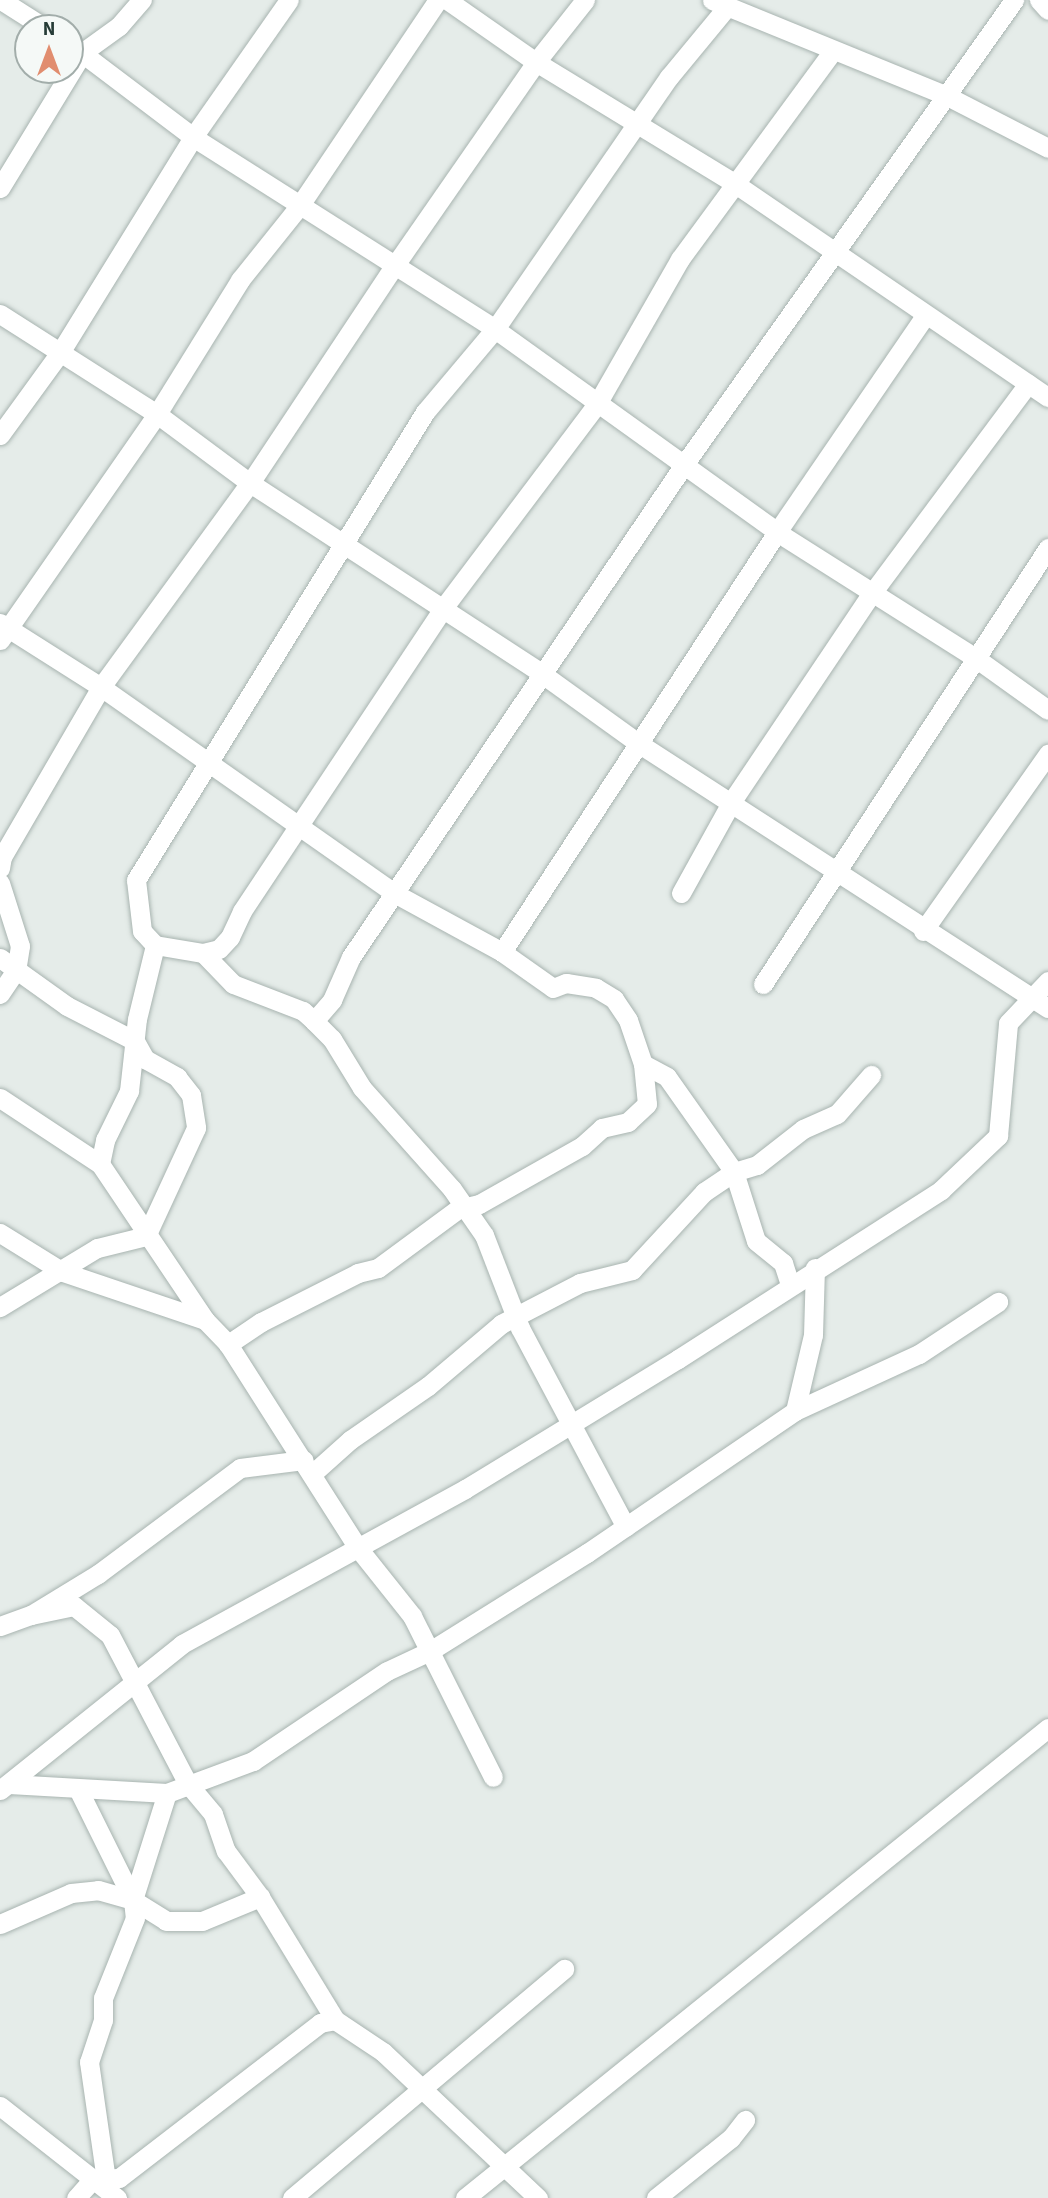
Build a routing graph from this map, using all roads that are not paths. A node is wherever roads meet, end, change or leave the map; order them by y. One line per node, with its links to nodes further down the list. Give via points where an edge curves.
1 (142, 0): 12 (street, via 119,26)
2 (289, 0): 19 (street)
3 (438, 0): 23 (street)
4 (447, 0): 15 (street)
5 (585, 0): 15 (street)
6 (1014, 0): 17 (street)
7 (1039, 0): 10 (street)
8 (1, 1): 11 (street)
9 (719, 4): 13 (street); 18 (street)
10 (1048, 10)
11 (22, 14)
12 (84, 44)
13 (833, 51): 17 (street); 21 (street)
14 (84, 54): 19 (street)
15 (536, 62): 18 (street); 25 (street)
16 (56, 84): 22 (street)
17 (945, 96): 20 (street); 24 (street)
18 (639, 122): 21 (street); 28 (street)
19 (193, 137): 23 (street); 29 (street)
20 (1048, 148)
21 (734, 183): 24 (street); 32 (street, via 680,259)
22 (0, 188)
23 (300, 205): 25 (street); 33 (street, via 240,279)
24 (833, 255): 27 (street); 35 (street)
25 (395, 265): 28 (street); 36 (street)
26 (0, 314): 29 (street)
27 (925, 316): 30 (street); 37 (street)
28 (495, 328): 32 (street); 38 (street, via 425,412)
29 (61, 351): 33 (street); 34 (street)
30 (1028, 384): 31 (street); 40 (street)
31 (1048, 397)
32 (597, 404): 35 (street); 41 (street)
33 (157, 414): 36 (street); 42 (street)
34 (0, 435)
35 (683, 466): 37 (street); 44 (street)
36 (250, 483): 38 (street); 45 (street)
37 (778, 532): 40 (street); 47 (street)
38 (342, 545): 41 (street); 49 (street)
39 (1048, 548): 43 (street)
40 (872, 593): 43 (street); 50 (street)
41 (442, 611): 44 (street); 51 (street)
42 (3, 630): 45 (street)
43 (977, 659): 46 (street); 53 (street)
44 (541, 673): 47 (street); 55 (street)
45 (101, 687): 49 (street); 52 (street, via 2,857)
46 (1048, 710)
47 (638, 743): 50 (street); 59 (street)
48 (1048, 754): 57 (street)
49 (207, 763): 51 (street); 58 (street, via 136,880 142,930)
50 (732, 801): 53 (street); 56 (street)
51 (299, 827): 55 (street); 60 (street, via 242,911 230,937 219,949)
52 (0, 869)
53 (833, 870): 57 (street); 64 (street)
54 (0, 883): 62 (street, via 20,946)
55 (394, 892): 59 (street); 67 (street, via 351,957 332,1000)
56 (681, 893)
57 (923, 931): 66 (street)
58 (155, 945): 60 (street); 68 (street)
59 (502, 952): 69 (street, via 553,988 566,983 596,988 614,999 628,1020)
60 (203, 953): 67 (street, via 233,984 303,1011)
61 (0, 958): 62 (street)
62 (16, 970): 65 (street); 68 (street, via 68,1006)
63 (1048, 981): 66 (street)
64 (763, 984)
65 (0, 994)
66 (1042, 1004): 77 (street, via 1008,1023 998,1136 942,1190)
67 (314, 1021): 74 (street, via 332,1039 362,1088)
68 (135, 1041): 72 (street, via 129,1091); 76 (street, via 145,1059 177,1077 191,1095 196,1128)
69 (643, 1064): 73 (street, via 667,1077); 74 (street, via 647,1104 628,1122 602,1128 582,1146)
70 (871, 1075): 73 (street, via 837,1114 803,1129 757,1165)
71 (0, 1098): 72 (street)
72 (100, 1164): 76 (street)
73 (734, 1172): 79 (street, via 756,1241 783,1264); 82 (street, via 674,1220 632,1270 591,1279)
74 (464, 1208): 82 (street, via 484,1235); 84 (street, via 430,1227 378,1268 358,1273 261,1321)
75 (0, 1233): 78 (street)
76 (146, 1236): 78 (street, via 97,1248); 83 (street)
77 (816, 1268): 79 (street); 85 (street, via 813,1335)
78 (63, 1272): 81 (street); 83 (street)
79 (790, 1284): 86 (street)
80 (998, 1302): 85 (street, via 919,1354)
81 (0, 1307)
82 (515, 1315): 86 (street); 87 (street)
83 (205, 1320): 84 (street)
84 (228, 1344): 87 (street)
85 (795, 1411): 88 (street)
86 (569, 1426): 88 (street); 89 (street)
87 (307, 1467): 89 (street); 90 (street, via 240,1468 98,1574)
88 (626, 1527): 92 (street)
89 (358, 1548): 92 (street, via 412,1616); 93 (street, via 182,1644)
90 (31, 1615): 91 (street); 93 (street, via 74,1606 110,1635)
91 (0, 1626)
92 (430, 1651): 95 (street); 96 (street, via 365,1684 253,1761)
93 (134, 1684): 96 (street, via 157,1718); 97 (street)
94 (1048, 1728): 108 (street)
95 (493, 1777)
96 (188, 1784): 99 (street); 100 (street, via 213,1814 226,1851)
97 (4, 1787): 98 (street)
98 (79, 1791): 99 (street); 101 (street)
99 (167, 1793): 101 (street)
100 (260, 1897): 101 (street, via 202,1921 166,1921); 104 (street)
101 (133, 1900): 102 (street, via 99,1890 71,1893); 109 (street, via 135,1918 128,1945 103,1998 103,2020 89,2062)
102 (0, 1924)
103 (564, 1969): 105 (street)
104 (335, 2020): 105 (street, via 383,2052); 109 (street, via 320,2023 119,2178)
105 (419, 2087): 108 (street); 112 (street)
106 (0, 2106): 109 (street)
107 (745, 2120): 115 (street, via 731,2138)
108 (506, 2166): 113 (street); 114 (street)
109 (99, 2180): 110 (street); 111 (street)
110 (76, 2198)
111 (117, 2198)
112 (292, 2198)
113 (465, 2198)
114 (538, 2198)
115 (656, 2198)

